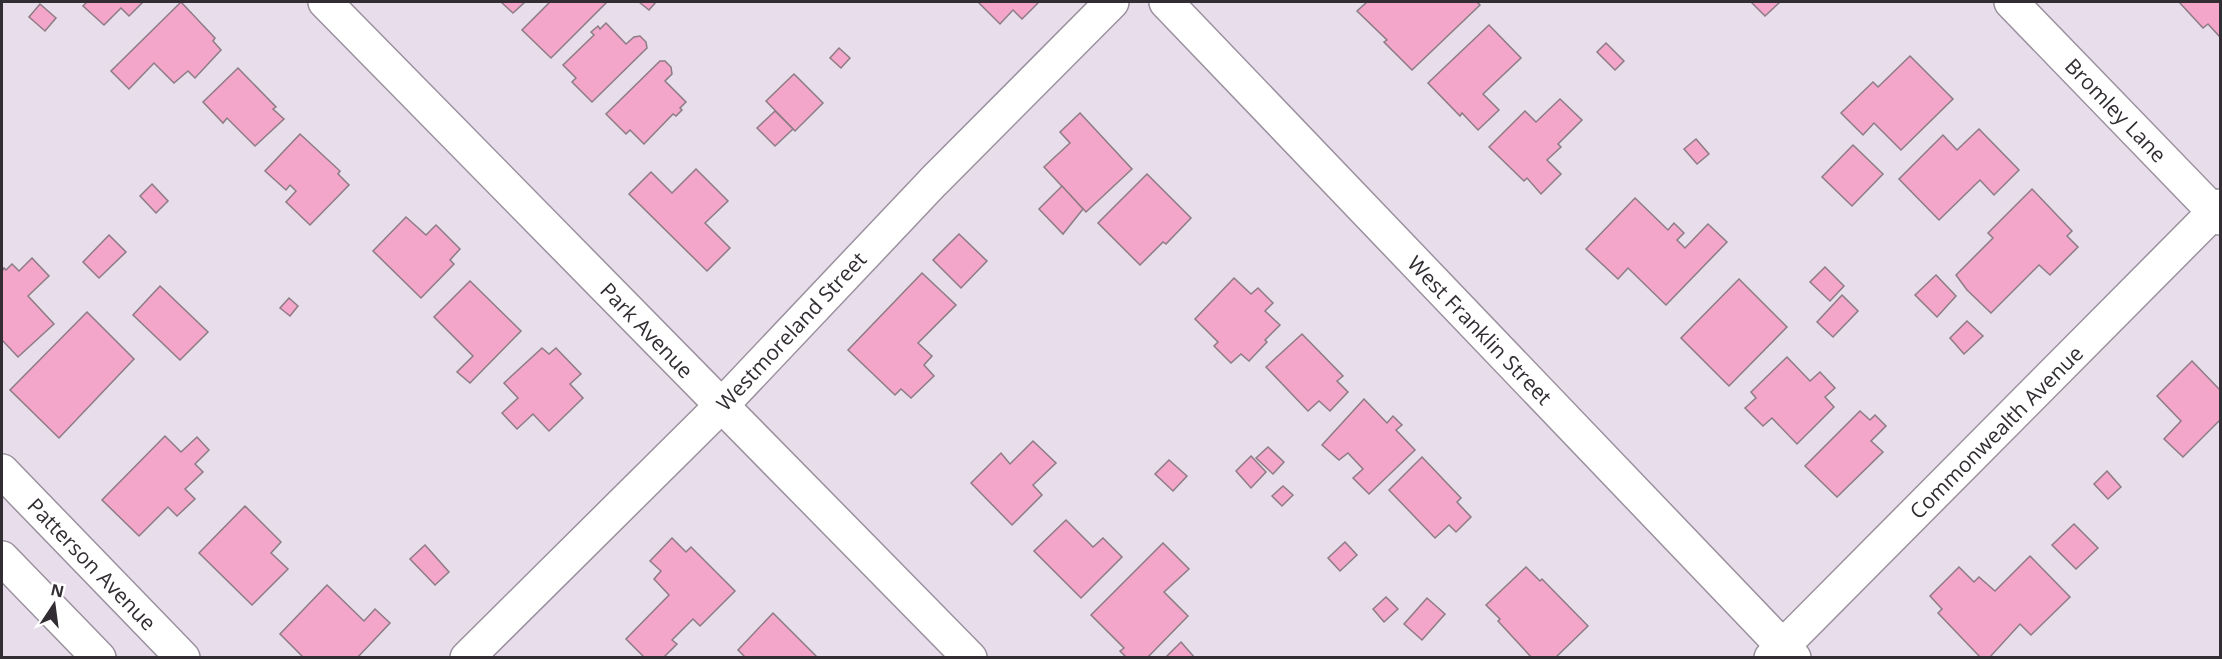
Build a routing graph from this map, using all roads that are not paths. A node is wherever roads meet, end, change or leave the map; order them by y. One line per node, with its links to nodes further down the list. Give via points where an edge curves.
1 (325, 2): 6 (street, Park Avenue)
2 (1112, 2): 6 (street, Westmoreland Street, via 933,182)
3 (1166, 2): 9 (street, West Franklin Street)
4 (2011, 2): 5 (street, Bromley Lane)
5 (2218, 212): 9 (street, Commonwealth Avenue)
6 (721, 406): 12 (street, Westmoreland Street); 13 (street, Park Avenue)
7 (2, 471): 11 (street, Patterson Avenue)
8 (2, 558): 10 (street)
9 (1782, 654)
10 (99, 657)
11 (183, 657)
12 (466, 657)
13 (970, 657)

